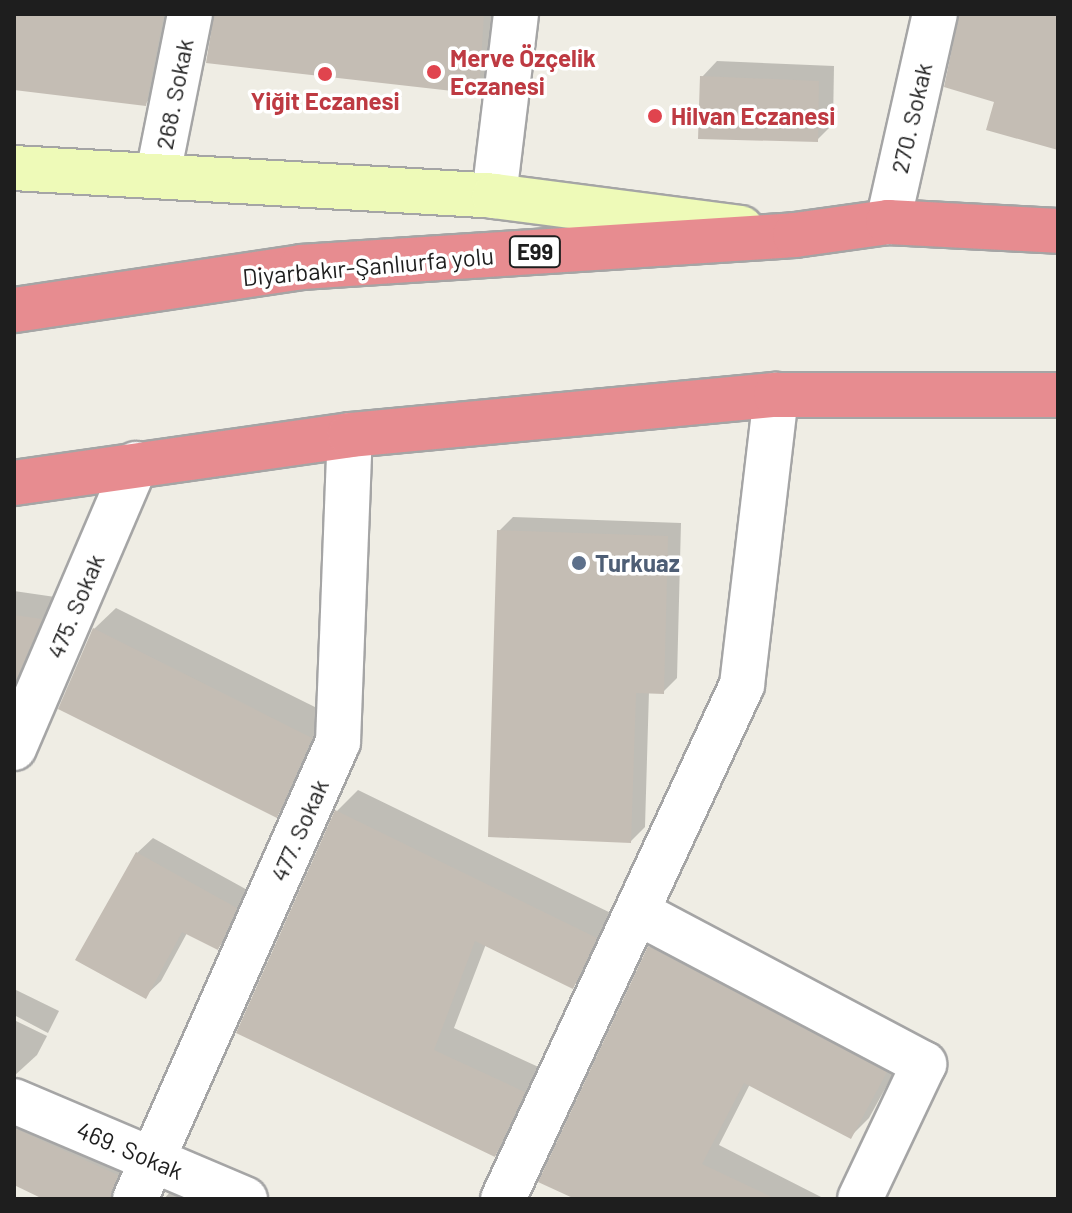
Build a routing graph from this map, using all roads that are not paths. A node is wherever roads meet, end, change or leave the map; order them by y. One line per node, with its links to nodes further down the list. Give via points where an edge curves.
1 (190, 14): 5 (street, 268. Sokak)
2 (516, 14): 6 (street)
3 (935, 14): 7 (street, 270. Sokak)
4 (14, 168): 5 (main road)
5 (158, 174): 6 (main road)
6 (494, 196): 9 (main road)
7 (888, 222): 8 (highway, Diyarbakır-Şanlıurfa yolu / E99); 9 (highway, Diyarbakır-Şanlıurfa yolu / E99)
8 (1058, 231)
9 (795, 235): 10 (highway, Diyarbakır-Şanlıurfa yolu / E99, via 301,267)
10 (14, 310)
11 (776, 395): 12 (highway); 13 (highway); 17 (street, via 742,685)
12 (1058, 395)
13 (350, 435): 14 (highway); 19 (street, 477. Sokak, via 338,742)
14 (136, 464): 15 (highway); 16 (street, 475. Sokak)
15 (14, 483)
16 (14, 748)
17 (637, 912): 22 (street); 23 (street, via 924,1064)
18 (14, 1101): 19 (street, 469. Sokak)
19 (153, 1159): 20 (street, 477. Sokak); 21 (street, 469. Sokak)
20 (135, 1199)
21 (245, 1199)
22 (503, 1199)
23 (860, 1199)

